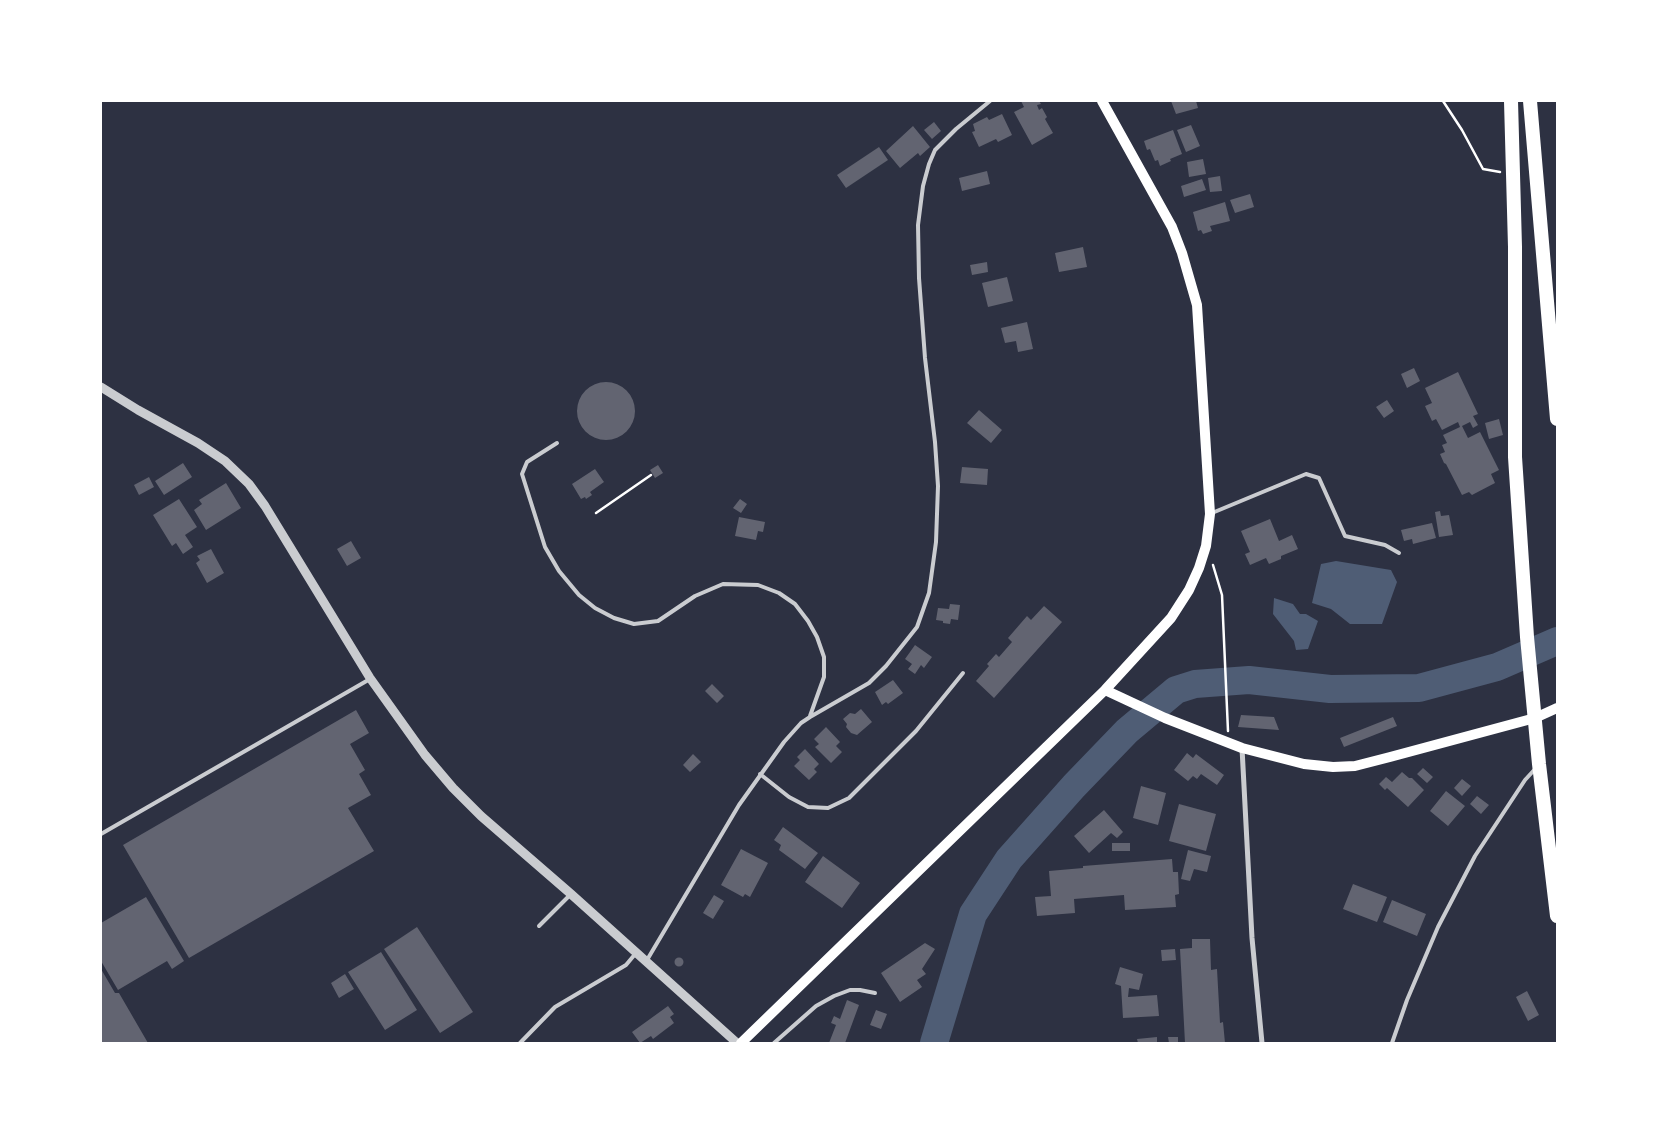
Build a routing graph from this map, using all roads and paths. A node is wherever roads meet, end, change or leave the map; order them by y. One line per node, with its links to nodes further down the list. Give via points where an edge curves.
1 (990, 101): 19 (lane, via 935,150 923,186 918,225 925,358 938,486 936,542 929,592 916,627 886,666 869,683)
2 (1102, 101): 12 (main road, via 1172,226 1198,305)
3 (1443, 101): 6 (path, via 1483,169)
4 (1511, 101): 6 (highway)
5 (1530, 101): 8 (highway)
6 (1513, 175): 20 (highway, via 1515,457)
7 (101, 387): 16 (street, via 204,447 225,461 249,484)
8 (1557, 419)
9 (557, 443): 19 (lane, via 528,462 522,474 545,547 579,595 595,608 634,624 658,621 695,596 723,584 758,585 779,593 795,604 808,621 824,657 824,677)
10 (650, 475): 11 (path)
11 (596, 513)
12 (1210, 514): 13 (main road); 14 (lane, via 1306,474 1319,478 1345,536 1385,545)
13 (1206, 546): 17 (main road, via 1199,568 1172,618); 21 (path, via 1222,595)
14 (1398, 553)
15 (963, 673): 24 (lane, via 916,731 849,798 828,808 808,807)
16 (370, 678): 25 (lane); 26 (street, via 425,755 454,788 481,816)
17 (1104, 690): 21 (main road); 32 (main road)
18 (1557, 708): 20 (main road)
19 (810, 717): 24 (lane, via 784,742)
20 (1535, 718): 22 (main road, via 1355,766 1304,764); 23 (highway)
21 (1228, 742): 22 (main road)
22 (1242, 748): 35 (street, via 1252,938)
23 (1539, 764): 27 (highway); 36 (lane, via 1475,856 1438,926)
24 (760, 774): 30 (lane)
25 (101, 834)
26 (571, 894): 28 (lane); 29 (street)
27 (1557, 916)
28 (539, 926)
29 (636, 953): 30 (street); 33 (lane, via 626,965 555,1006)
30 (646, 962): 32 (street)
31 (875, 993): 34 (lane, via 850,990 834,996 816,1006)
32 (742, 1042)
33 (520, 1043)
34 (774, 1043)
35 (1262, 1043)
36 (1392, 1043)

